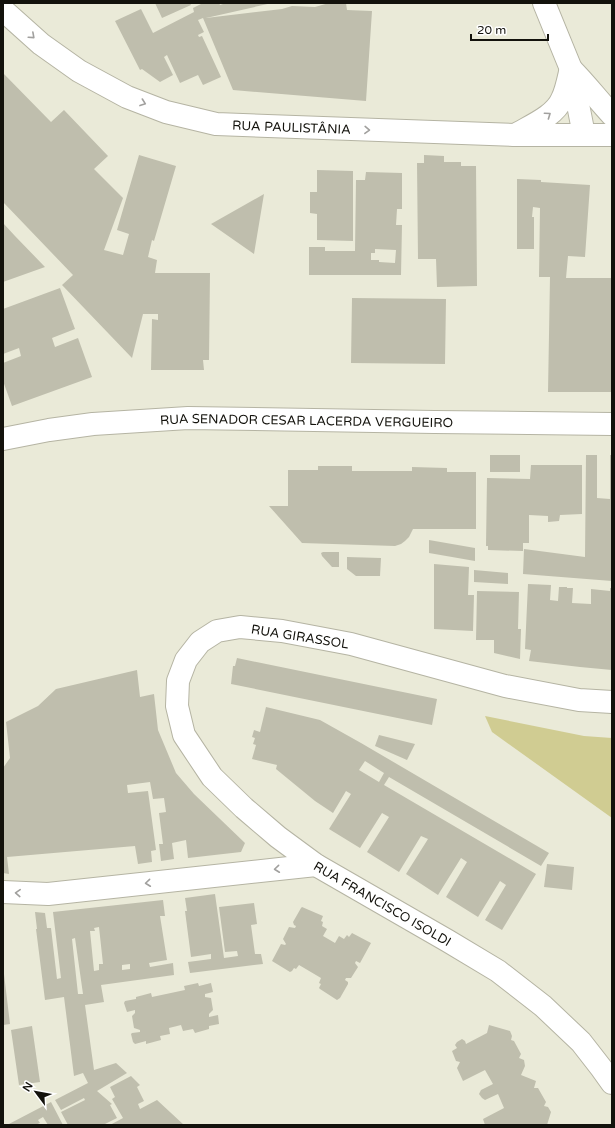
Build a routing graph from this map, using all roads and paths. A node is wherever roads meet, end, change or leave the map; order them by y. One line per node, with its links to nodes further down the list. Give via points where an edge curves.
1 (544, 3): 3 (street)
2 (3, 10): 7 (street, RUA PAULISTÂNIA, one-way to 7, via 41,44 79,71 127,97 166,112 216,124)
3 (571, 69): 4 (street); 5 (street); 7 (street, one-way to 3, via 558,106 563,98)
4 (612, 115)
5 (584, 135): 6 (street, RUA PAULISTÂNIA); 7 (street, RUA PAULISTÂNIA)
6 (612, 135)
7 (515, 136)
8 (612, 424): 9 (street, RUA SENADOR CESAR LACERDA VERGUEIRO, via 188,418 86,425)
9 (3, 439)
10 (612, 702): 11 (street, RUA GIRASSOL, via 579,700 504,686 351,644 282,631 240,627 217,631 200,642 186,660 178,681 178,706 184,735 212,777 278,837)
11 (316, 865): 12 (street, RUA FRANCISCO ISOLDI, one-way to 12, via 48,894); 13 (street, RUA FRANCISCO ISOLDI, via 498,971 543,1006)
12 (3, 892)
13 (609, 1072)

